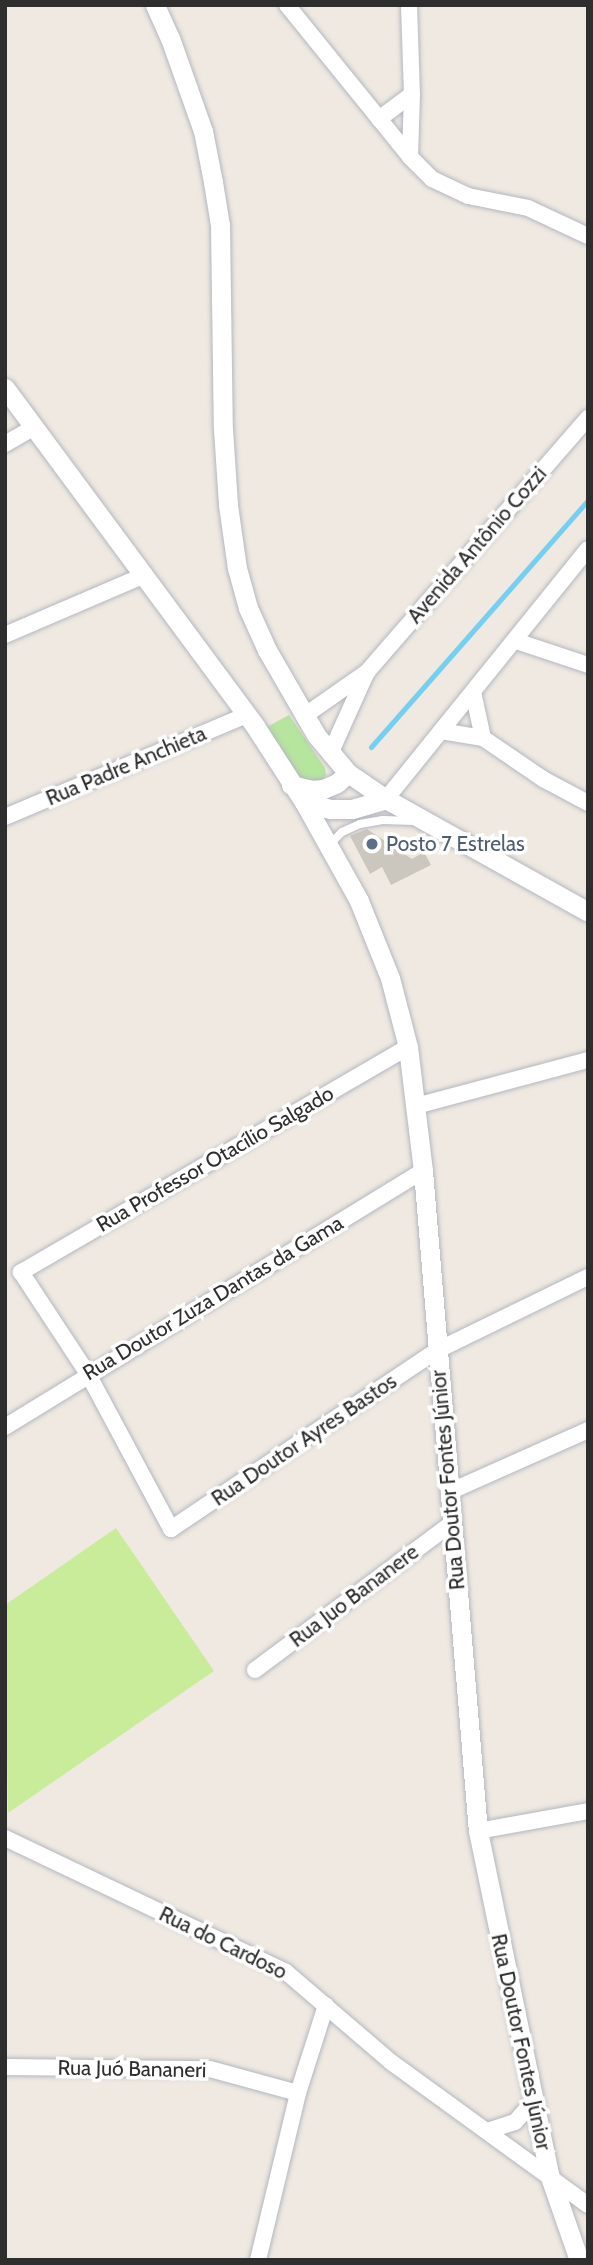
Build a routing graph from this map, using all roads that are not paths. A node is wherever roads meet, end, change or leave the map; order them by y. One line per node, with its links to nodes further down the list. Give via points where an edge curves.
1 (155, 5): 19 (street, via 203,131 220,225 223,429 237,568 248,608)
2 (287, 5): 5 (street)
3 (409, 5): 4 (street)
4 (412, 94): 5 (street); 6 (street)
5 (379, 119): 6 (street)
6 (410, 157): 7 (street, via 446,187 528,208)
7 (588, 236)
8 (5, 388): 10 (street, Rua Doutor Fontes Júnior)
9 (588, 418): 17 (street, Avenida Antônio Cozzi)
10 (35, 428): 11 (street); 13 (street, Rua Doutor Fontes Júnior)
11 (5, 443)
12 (588, 549): 15 (street)
13 (145, 575): 14 (street); 20 (street, Rua Doutor Fontes Júnior)
14 (5, 635)
15 (516, 641): 16 (street); 18 (street)
16 (588, 665)
17 (367, 672): 19 (street, Avenida Antônio Cozzi); 23 (street, Avenida Antônio Cozzi)
18 (473, 692): 21 (street); 22 (street)
19 (298, 708): 23 (street)
20 (251, 721): 25 (street, Rua Doutor Fontes Júnior); 29 (street, Rua Padre Anchieta)
21 (440, 731): 22 (street); 26 (street)
22 (483, 738): 28 (street)
23 (330, 754): 24 (street)
24 (348, 773): 25 (street, via 323,789); 26 (street)
25 (291, 785): 27 (street, Rua Doutor Fontes Júnior)
26 (386, 799): 27 (street, via 352,809); 30 (street)
27 (304, 802): 31 (street, Rua Doutor Fontes Júnior)
28 (588, 803)
29 (5, 817)
30 (427, 822): 31 (lane, via 360,824); 32 (street)
31 (328, 845): 33 (street, Rua Doutor Fontes Júnior, via 359,901 390,978)
32 (588, 912)
33 (408, 1046): 35 (street, Rua Doutor Fontes Júnior); 39 (street, Rua Professor Otacílio Salgado, via 21,1272)
34 (588, 1060): 35 (street)
35 (415, 1106): 36 (street, Rua Doutor Fontes Júnior)
36 (423, 1171): 38 (street, Rua Doutor Fontes Júnior); 39 (street, Rua Doutor Zuza Dantas da Gama)
37 (588, 1278): 38 (street, Rua Doutor Ayres Bastos)
38 (436, 1351): 39 (street, Rua Doutor Ayres Bastos, via 171,1529); 42 (street, Rua Doutor Fontes Júnior)
39 (88, 1374): 40 (street, Rua Doutor Zuza Dantas da Gama)
40 (5, 1427)
41 (588, 1430): 42 (street)
42 (449, 1492): 43 (street, Rua Doutor Fontes Júnior)
43 (452, 1523): 44 (street, Rua Juo Bananere); 46 (street, Rua Doutor Fontes Júnior)
44 (255, 1670)
45 (588, 1811): 46 (street)
46 (478, 1831): 51 (street, Rua Doutor Fontes Júnior)
47 (5, 1838): 48 (street, Rua do Cardoso, via 286,1972)
48 (326, 2005): 50 (street); 52 (street, Rua do Cardoso, via 391,2062)
49 (5, 2067): 50 (street, Rua Juó Bananeri, via 210,2069)
50 (298, 2093): 55 (street)
51 (532, 2102): 52 (street, via 515,2122); 53 (street, Rua Doutor Fontes Júnior)
52 (487, 2131): 53 (street, Rua do Cardoso)
53 (549, 2174): 54 (street, Rua do Cardoso); 56 (street, Rua Doutor Fontes Júnior)
54 (588, 2205)
55 (258, 2260)
56 (579, 2260)

